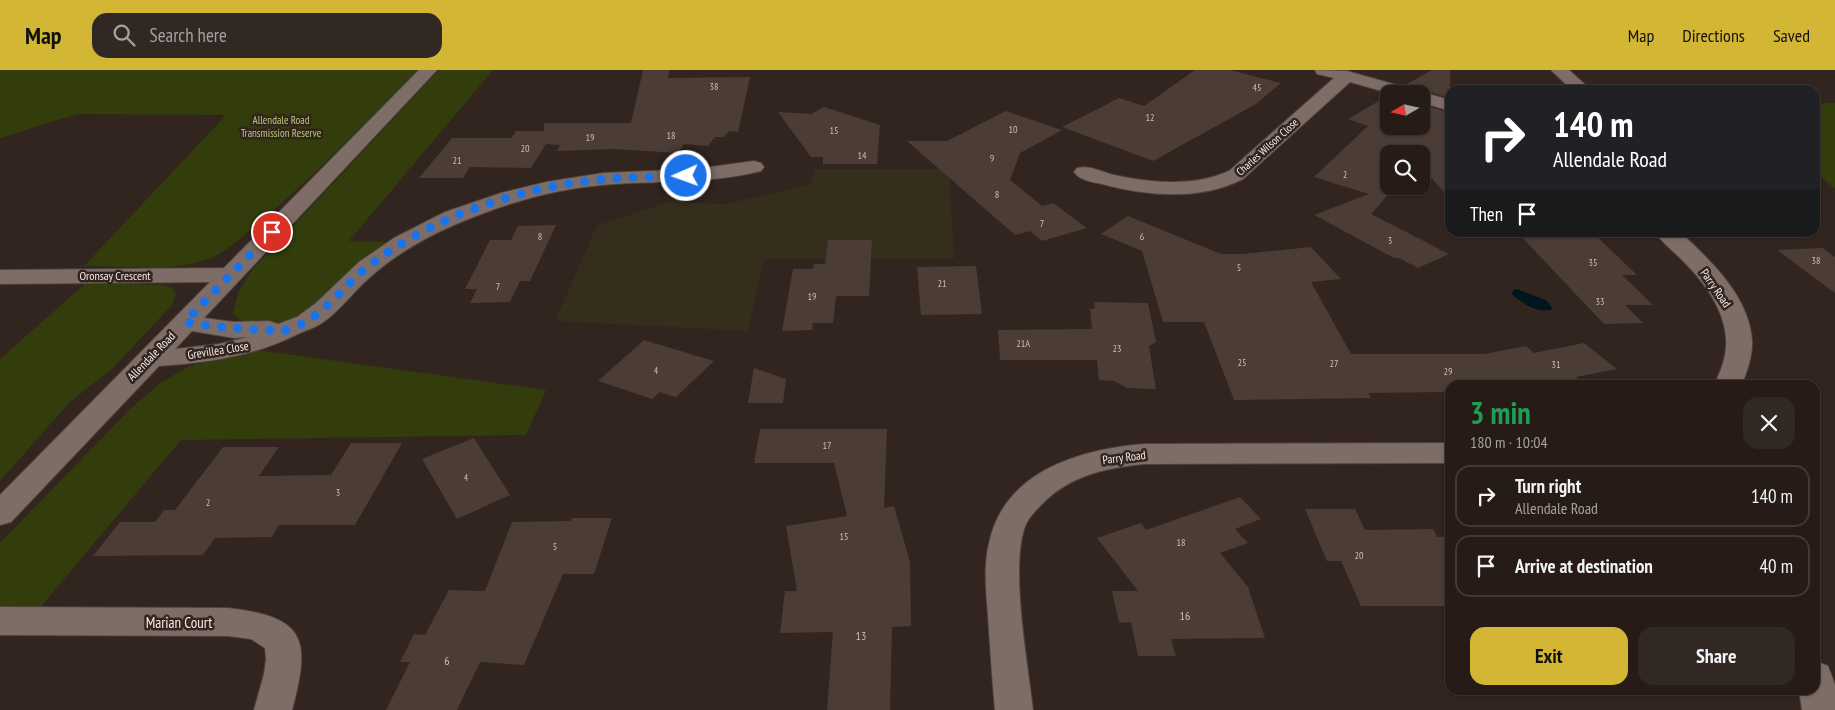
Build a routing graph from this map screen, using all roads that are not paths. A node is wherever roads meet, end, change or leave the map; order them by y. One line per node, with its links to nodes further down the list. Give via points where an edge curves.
1 (429, 70): 12 (street, Allendale Road)
2 (1323, 70): 4 (street)
3 (1559, 70): 6 (street)
4 (1347, 76): 5 (street); 10 (street, Charles Wilson Close, via 1236,176 1226,190 1133,184 1104,180)
5 (1380, 85)
6 (1576, 85)
7 (1430, 99): 8 (street)
8 (1445, 104)
9 (754, 168): 15 (street, Grevillea Close, via 704,175 605,179 519,195 480,207 425,230 398,246 358,275 323,311)
10 (1084, 172)
11 (1671, 237): 17 (street, Parry Road, via 1712,280 1733,313 1740,334 1740,354)
12 (230, 275): 13 (street, Oronsay Crescent); 14 (street, Allendale Road)
13 (0, 278)
14 (185, 322): 15 (street, Grevillea Close, via 234,330); 16 (street, Allendale Road)
15 (283, 331): 16 (street, Grevillea Close, via 268,340 237,348)
16 (150, 358): 19 (street, Allendale Road)
17 (1731, 380)
18 (1445, 453): 23 (street, Parry Road, via 1144,454 1112,456 1058,475 1020,508 1009,527 1004,549 1004,599)
19 (0, 514)
20 (0, 622): 22 (street, Marian Court, via 228,622 252,623 268,628 279,639 285,653)
21 (1818, 695): 24 (street)
22 (274, 710)
23 (1014, 710)
24 (1821, 710)

